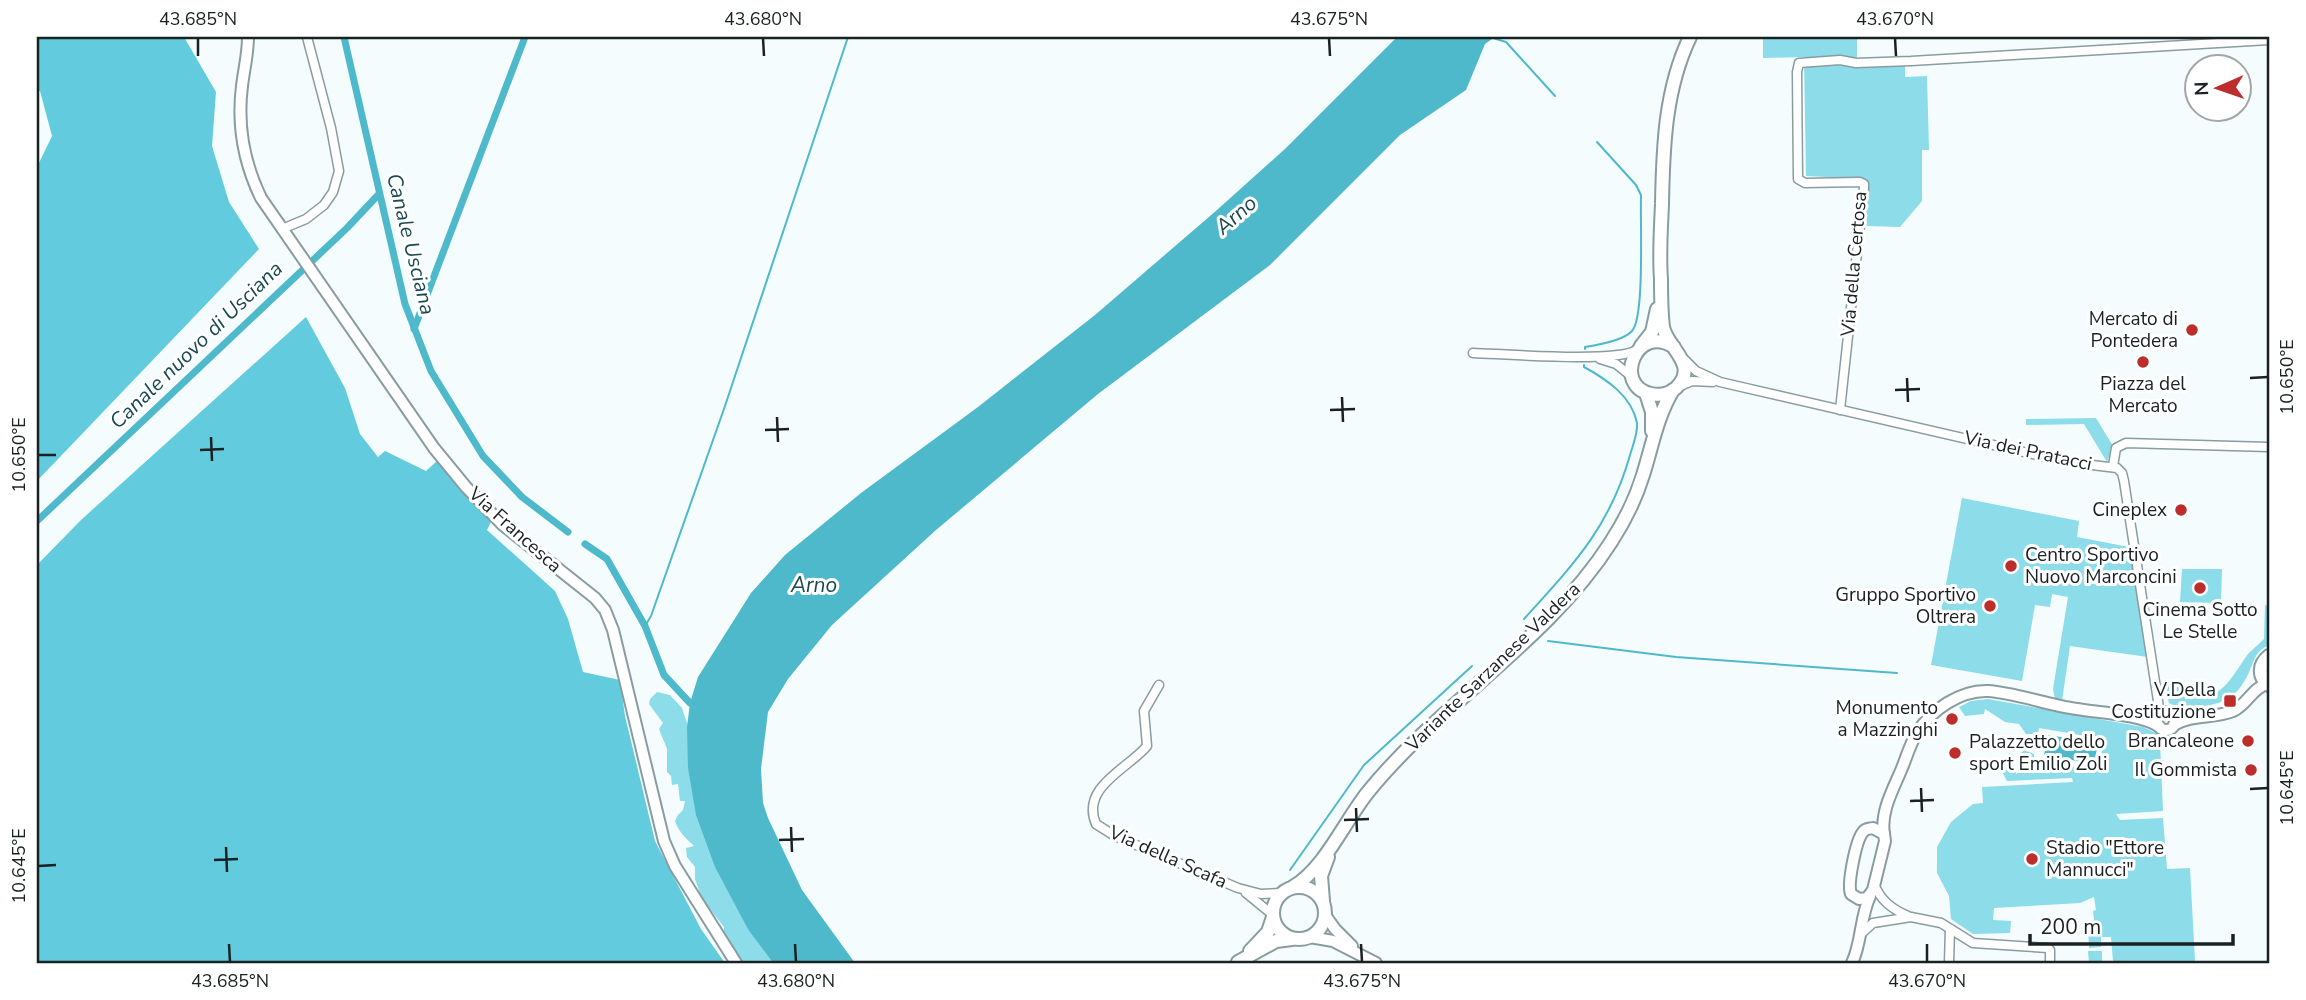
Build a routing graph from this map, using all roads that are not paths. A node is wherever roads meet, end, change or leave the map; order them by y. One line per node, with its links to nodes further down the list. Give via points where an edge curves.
1 (248, 37): 5 (main road, Via Francesca, via 240,100 243,145 257,190)
2 (307, 37): 5 (street, via 339,171 324,205)
3 (1690, 37): 6 (main road, via 1676,73 1665,127)
4 (2269, 40): 15 (street, Via della Certosa, via 1799,63 1798,179 1805,183 1860,181 1864,186)
5 (285, 233): 44 (main road, Via Francesca, via 466,488 605,610 664,841)
6 (1660, 274): 7 (main road, via 1654,324); 8 (main road, via 1664,329)
7 (1639, 349): 8 (main road, via 1658,341); 10 (street, via 1620,356); 11 (main road, via 1631,364)
8 (1677, 351): 12 (street, Via dei Pratacci, via 1692,368); 13 (main road, via 1684,369)
9 (1473, 353): 10 (street)
10 (1590, 357): 11 (street, via 1616,364)
11 (1633, 378): 14 (main road)
12 (1720, 382): 13 (street, Via dei Pratacci, via 1692,381); 15 (street, Via dei Pratacci)
13 (1674, 389): 14 (main road, via 1658,395); 17 (main road, Variante Sarzanese Valdera)
14 (1646, 393): 17 (main road, Variante Sarzanese Valdera, via 1653,416)
15 (1840, 410): 18 (street, Via dei Pratacci, via 2067,462)
16 (2269, 447): 18 (street, via 2126,443 2116,448)
17 (1650, 449): 29 (main road, Variante Sarzanese Valdera, via 1628,512 1590,572 1544,622 1393,764)
18 (2113, 466): 24 (street, Via dei Pratacci, via 2124,481 2157,689)
19 (2269, 656): 20 (main road)
20 (2261, 669): 22 (main road); 23 (main road)
21 (1159, 685): 31 (street, Via della Scafa, via 1144,711 1147,746 1104,783 1094,820 1115,836)
22 (2269, 685): 23 (main road, via 2260,686)
23 (2225, 713): 24 (main road)
24 (2166, 716): 25 (main road); 25 (main road, via 2157,720 2160,727)
25 (2132, 718): 26 (main road, via 1990,691 1963,695 1942,707 1918,731)
26 (1887, 807): 27 (main road); 28 (main road)
27 (1868, 829): 28 (main road); 33 (main road, via 1860,838 1849,883)
28 (1884, 834): 30 (main road)
29 (1336, 838): 32 (main road, Variante Sarzanese Valdera, via 1309,875); 35 (main road, Variante Sarzanese Valdera, via 1321,876)
30 (1874, 884): 34 (main road); 37 (street, via 1886,903)
31 (1238, 888): 32 (street, via 1261,894); 36 (street)
32 (1287, 890): 35 (main road, via 1304,887 1314,891); 36 (main road, via 1276,901)
33 (1852, 895): 34 (main road); 39 (main road)
34 (1870, 896): 39 (main road)
35 (1325, 910): 40 (main road, via 1321,928); 43 (main road, via 1340,935)
36 (1273, 916): 41 (main road, via 1280,932); 45 (main road, via 1265,936)
37 (1911, 917): 38 (street, via 1936,921); 39 (street, via 1873,923)
38 (1950, 929): 42 (street, via 1971,943 2047,948); 48 (street)
39 (1860, 936): 46 (main road); 47 (main road)
40 (1310, 937): 41 (main road); 43 (main road, via 1333,941)
41 (1294, 939): 45 (main road, via 1276,942)
42 (2050, 960)
43 (1373, 962)
44 (736, 963)
45 (1238, 963)
46 (1852, 963)
47 (1859, 963)
48 (1949, 963)

